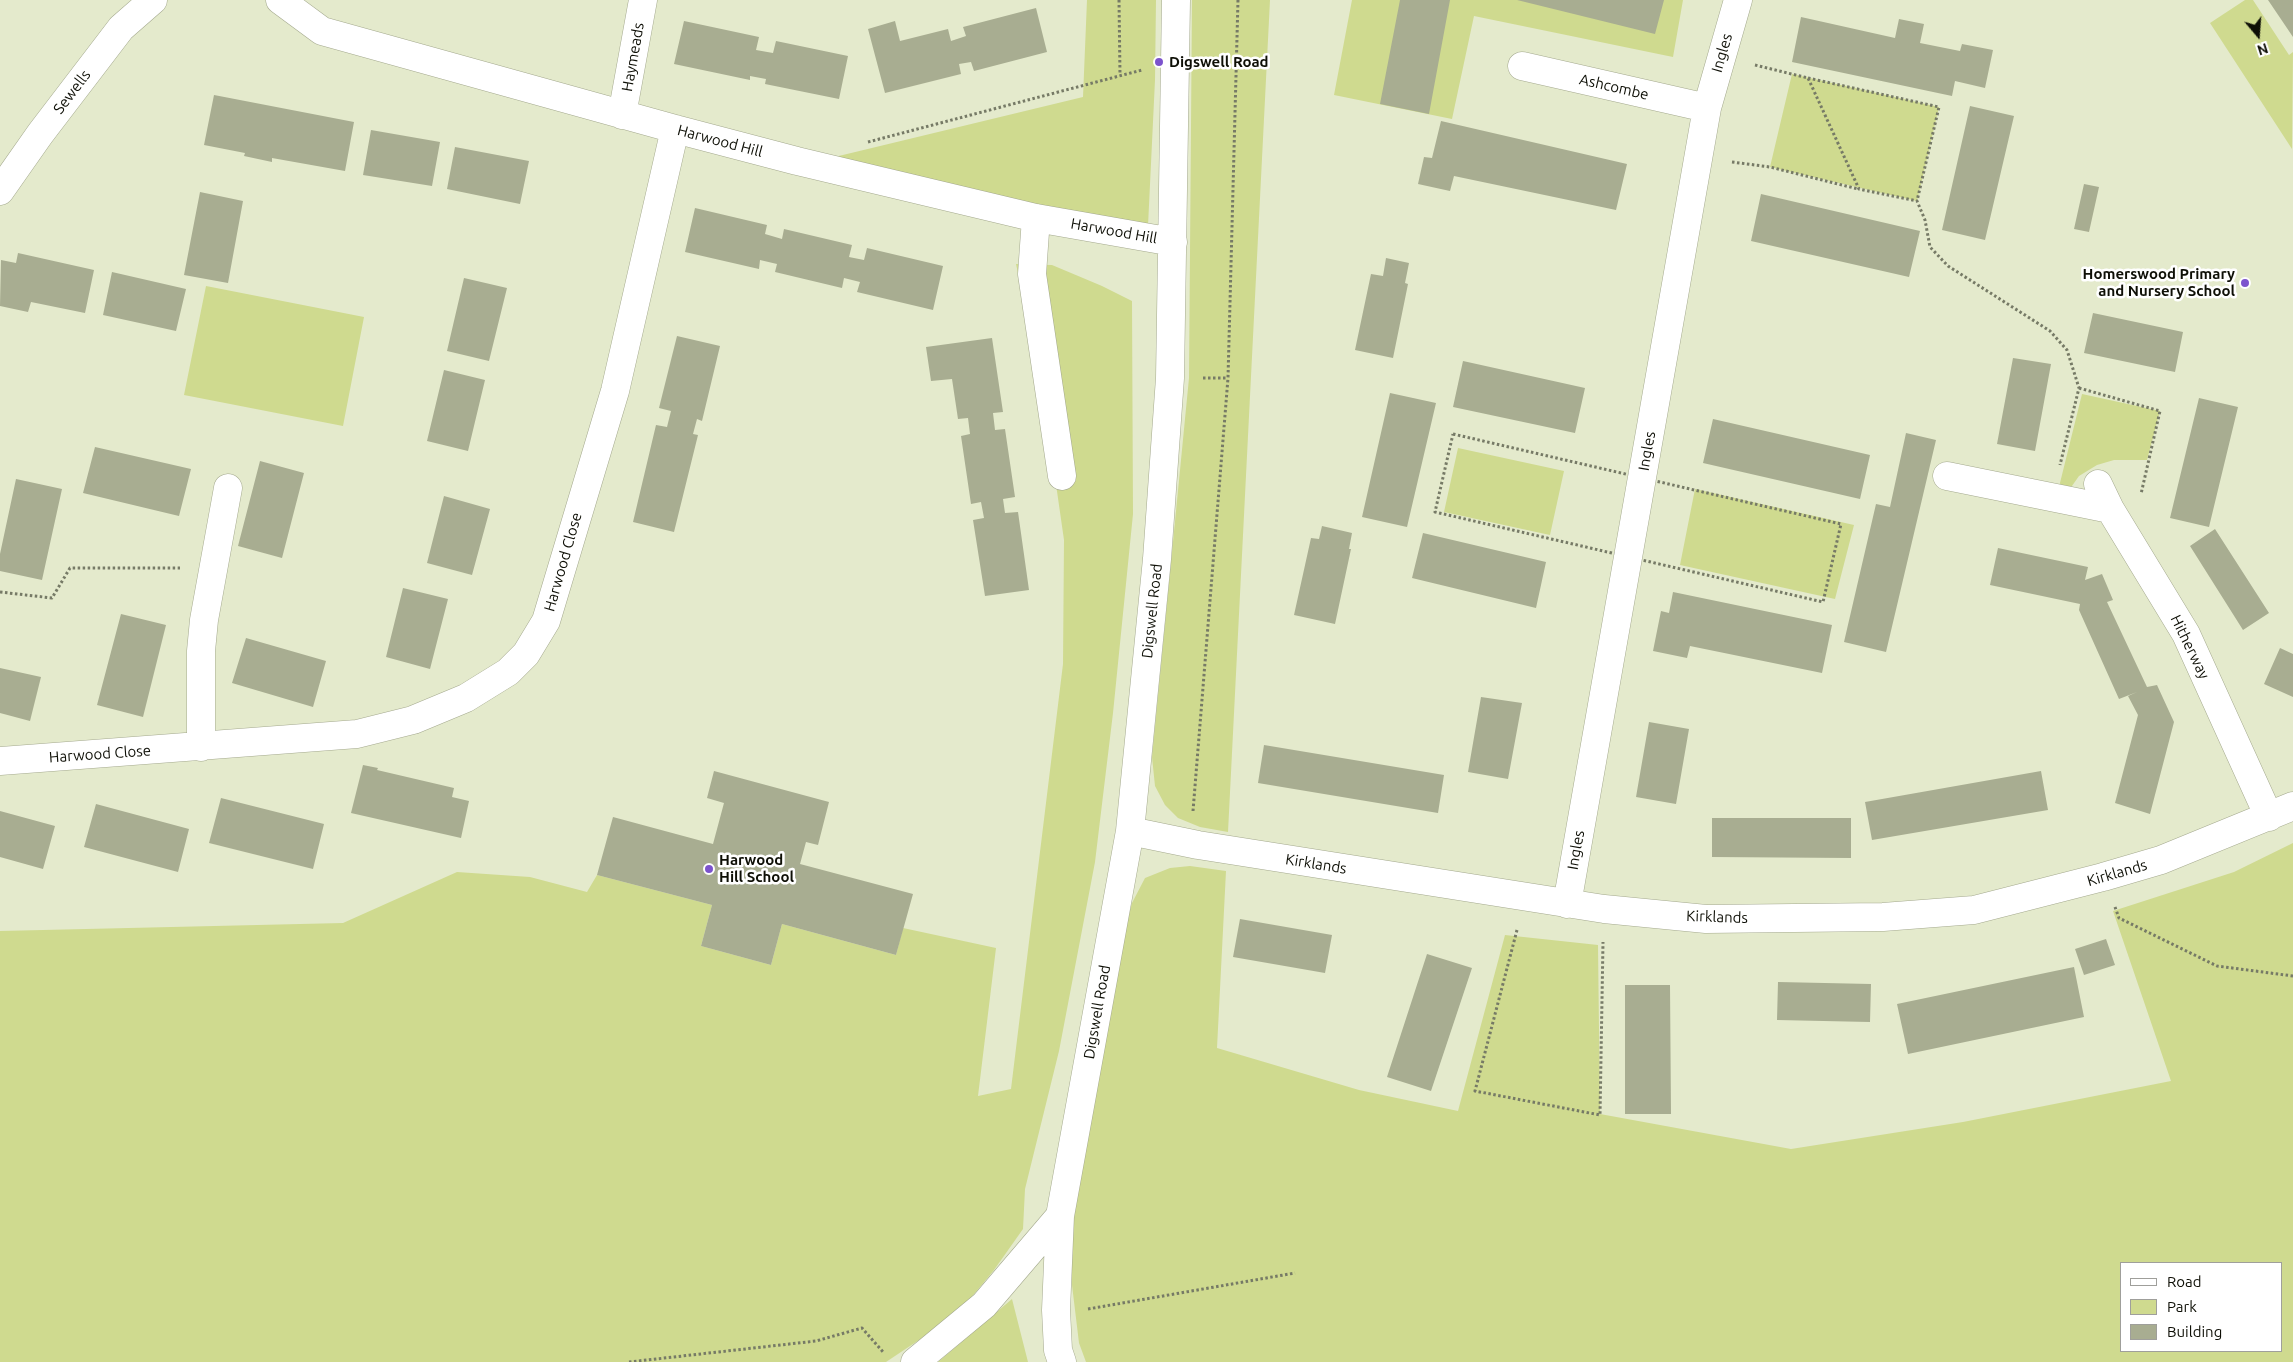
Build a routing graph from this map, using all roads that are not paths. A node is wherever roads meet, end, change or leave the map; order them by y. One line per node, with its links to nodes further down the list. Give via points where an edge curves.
1 (154, 0): 10 (street, Sewells, via 121,28)
2 (280, 0): 8 (street, Harwood Hill, via 322,31)
3 (643, 0): 8 (street, Haymeads)
4 (1176, 0): 12 (street, Digswell Road)
5 (1738, 0): 7 (street, Ingles)
6 (1522, 66): 7 (street, Ashcombe)
7 (1707, 108): 22 (street, Ingles)
8 (622, 114): 9 (street, Harwood Hill)
9 (675, 129): 11 (street, Harwood Hill); 18 (street, Harwood Close, via 615,391 546,621 526,654 508,672 466,698 413,720 357,734)
10 (0, 192)
11 (1036, 218): 12 (street, Harwood Hill); 13 (street, via 1032,274)
12 (1173, 242): 21 (street, Digswell Road, via 1170,378 1157,559)
13 (1062, 476)
14 (1947, 476): 17 (street)
15 (2098, 484): 17 (street, Hitherway)
16 (228, 488): 18 (street, via 201,651)
17 (2110, 509): 20 (street, Hitherway, via 2186,634)
18 (201, 748): 19 (street, Harwood Close)
19 (0, 761)
20 (2281, 812): 22 (street, Kirklands, via 2161,860 1974,910 1883,917 1706,919)
21 (1130, 831): 22 (street, Kirklands, via 1190,844); 23 (street, Digswell Road)
22 (1567, 904)
23 (1060, 1216): 24 (street, via 984,1305); 25 (street, Digswell Road, via 1056,1310 1058,1350)
24 (902, 1360)
25 (1062, 1362)

